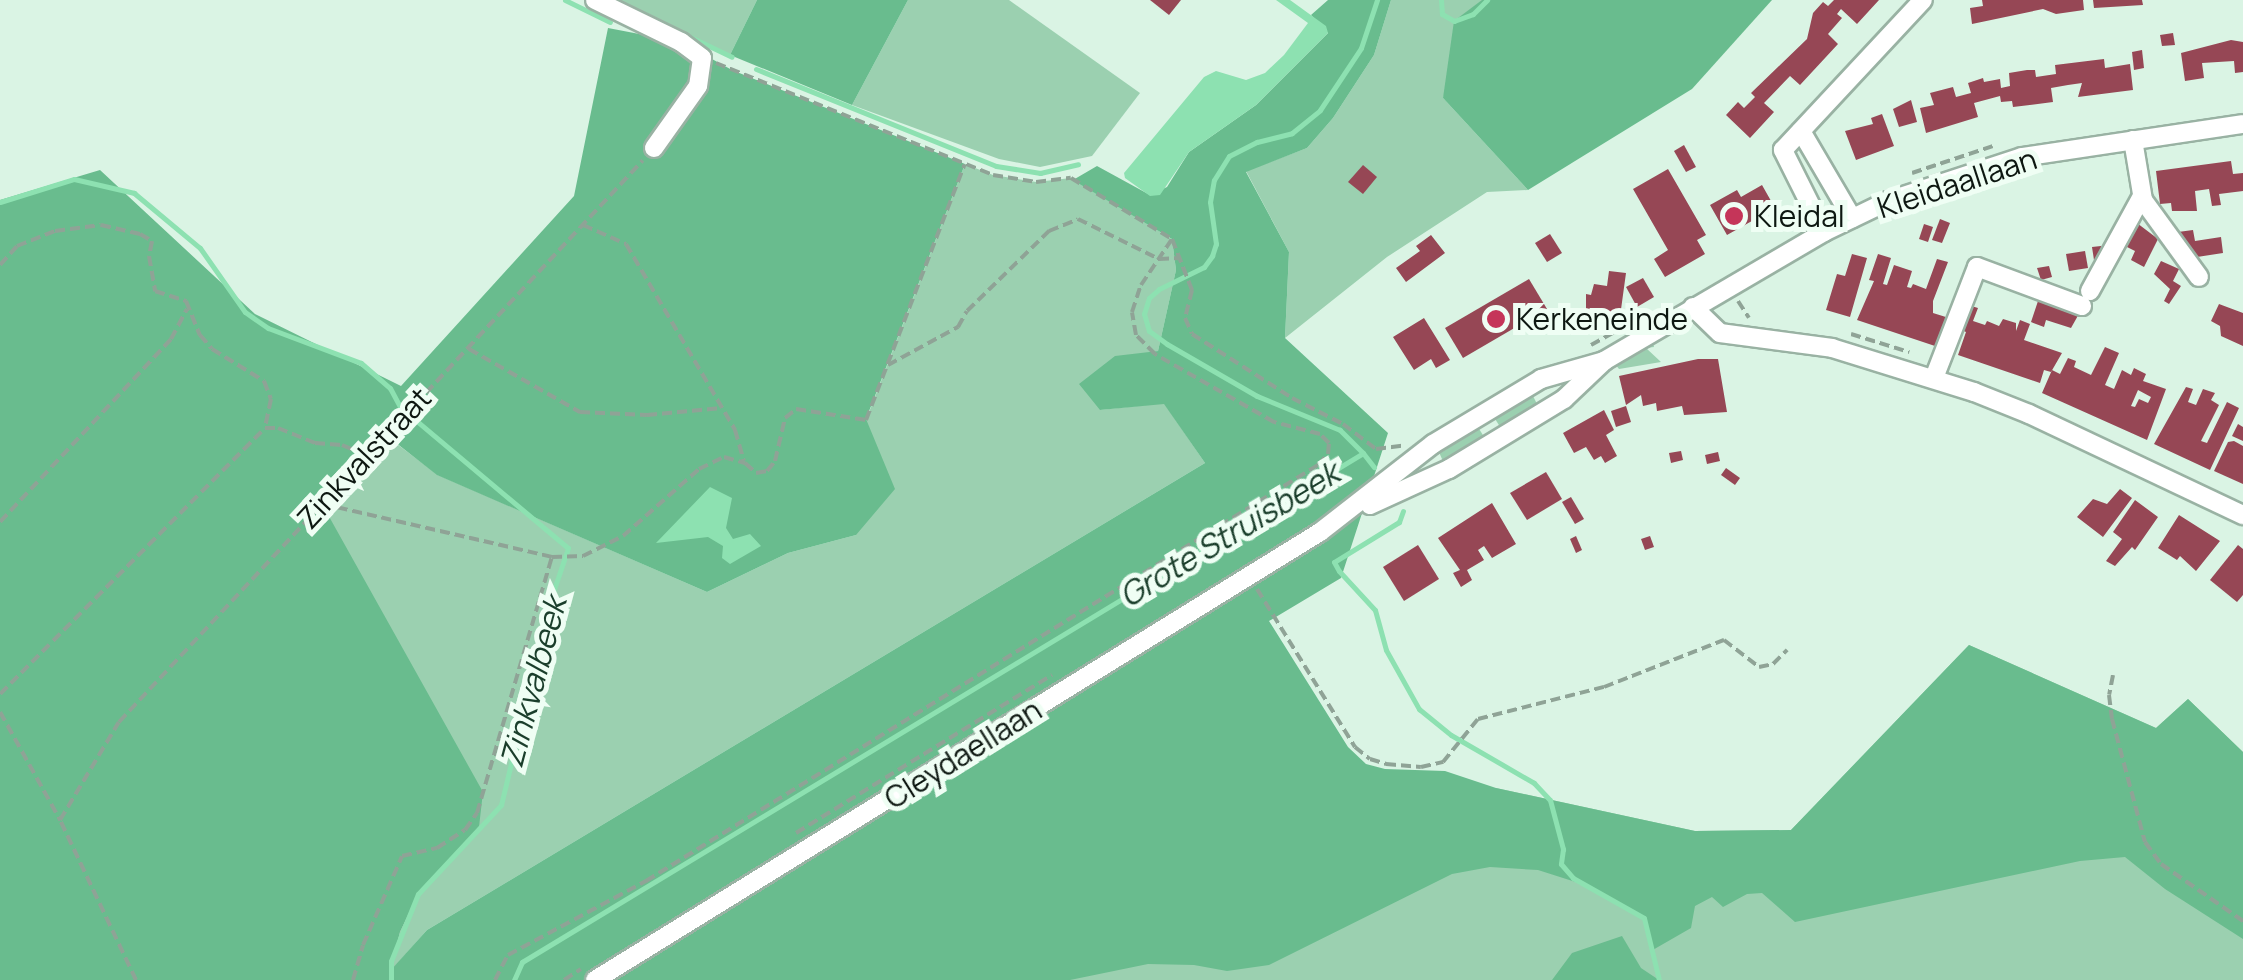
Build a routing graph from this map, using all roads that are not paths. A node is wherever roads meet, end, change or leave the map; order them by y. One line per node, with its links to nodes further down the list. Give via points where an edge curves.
1 (595, 0): 6 (street, via 702,58 698,86)
2 (1923, 0): 4 (street)
3 (2243, 124): 5 (street, Kleidaallaan)
4 (1801, 131): 8 (street); 9 (street, via 1783,150)
5 (2133, 140): 7 (street); 8 (street, Kleidaallaan, via 2022,157 1925,186)
6 (654, 148)
7 (2142, 196): 10 (street); 13 (street, via 2086,298 1977,266)
8 (1852, 218): 9 (street, Kleidaallaan)
9 (1824, 232): 11 (street, Kleidaallaan)
10 (2198, 277)
11 (1694, 307): 12 (street); 13 (street, via 1720,333 1832,348)
12 (1604, 360): 15 (street, via 1564,399 1449,470); 15 (street, via 1542,379 1433,444)
13 (1934, 378): 14 (street, via 2029,414)
14 (2243, 514)
15 (1330, 526): 16 (street, Cleydaellaan)
16 (595, 980)

